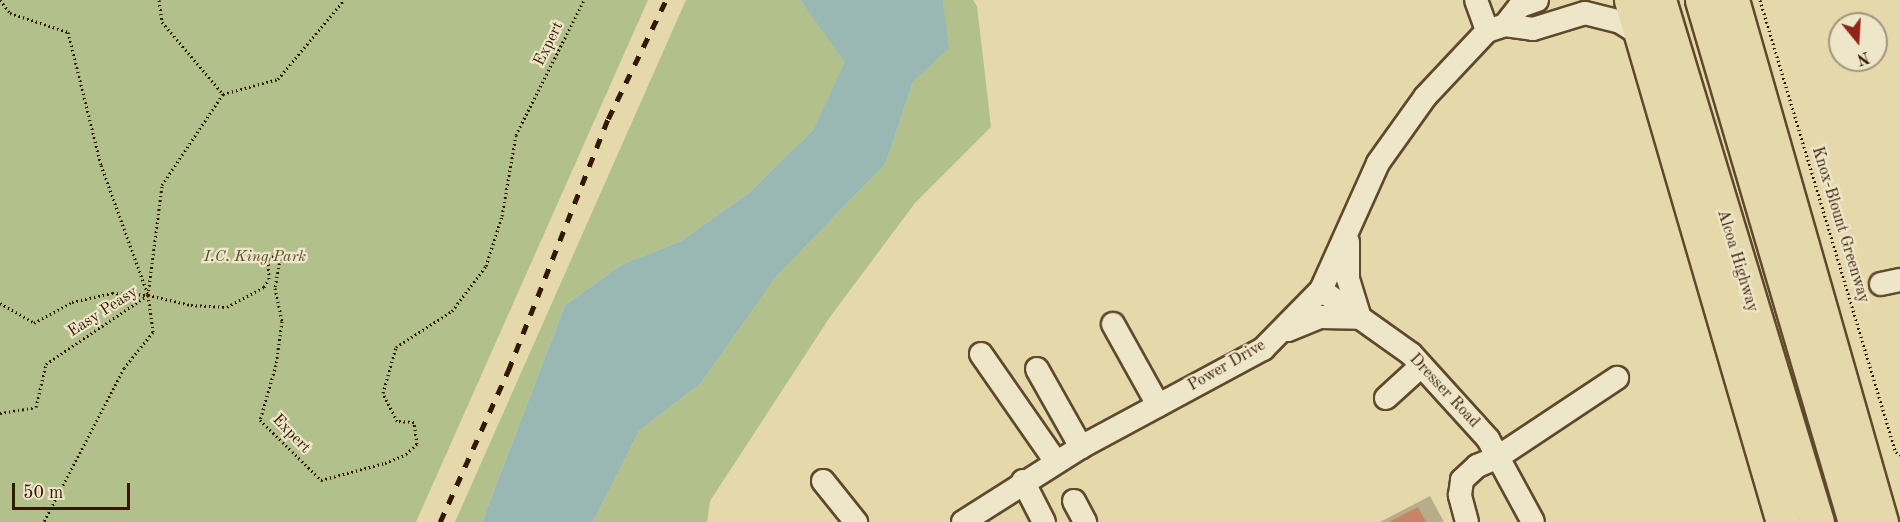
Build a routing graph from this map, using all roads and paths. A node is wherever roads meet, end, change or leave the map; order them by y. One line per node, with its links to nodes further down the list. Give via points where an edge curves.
1 (0, 0): 17 (path, via 10,13 68,32 101,165)
2 (159, 0): 14 (path, via 162,22)
3 (344, 0): 14 (path, via 278,79)
4 (584, 0): 17 (path, Expert, via 516,135 502,216 486,266 452,311 396,348 383,393 397,421 414,422 417,444 406,454 321,480 260,420 282,321 275,288 281,254 268,258 269,279 264,287 227,307 191,305)
5 (1476, 0): 12 (street)
6 (1537, 0): 12 (street, Power Drive, via 1520,6)
7 (1631, 0): 13 (highway)
8 (1659, 0): 44 (highway, Alcoa Highway)
9 (1702, 0): 45 (highway)
10 (1732, 0): 46 (highway)
11 (1761, 0): 30 (path, Knox-Blount Greenway)
12 (1496, 28): 13 (street, via 1533,29 1585,13 1620,22); 15 (street, Power Drive, via 1425,97 1378,163)
13 (1642, 36): 43 (highway)
14 (224, 94): 17 (path, via 162,185)
15 (1349, 234): 16 (street, Power Drive); 19 (street, via 1348,279)
16 (1321, 290): 19 (street, Dresser Road); 21 (street, Power Drive)
17 (148, 295): 18 (path, via 112,292 72,302 34,323); 28 (path, Easy Peasy, via 46,364 36,407); 37 (path, Easy Peasy, via 153,332 124,369)
18 (0, 303)
19 (1360, 318): 21 (street, via 1309,319); 23 (street, Dresser Road)
20 (1113, 324): 27 (street)
21 (1274, 338): 27 (street, Power Drive, via 1263,349)
22 (981, 354): 32 (street)
23 (1421, 366): 26 (street); 31 (street, Dresser Road, via 1488,439)
24 (1037, 369): 29 (street)
25 (1617, 378): 31 (street)
26 (1386, 398)
27 (1158, 405): 29 (street, Power Drive)
28 (0, 413)
29 (1081, 447): 32 (street, Power Drive)
30 (1900, 455)
31 (1498, 457): 41 (street, via 1477,466 1462,480 1460,495); 42 (street, Dresser Road)
32 (1056, 462): 34 (street, Power Drive)
33 (823, 481): 38 (street)
34 (1023, 481): 36 (street, Power Drive); 39 (street)
35 (1074, 501): 40 (street)
36 (974, 519)
37 (44, 522)
38 (856, 522)
39 (1044, 522)
40 (1085, 522)
41 (1467, 522)
42 (1533, 522)
43 (1783, 522)
44 (1816, 522)
45 (1855, 522)
46 (1881, 522)

